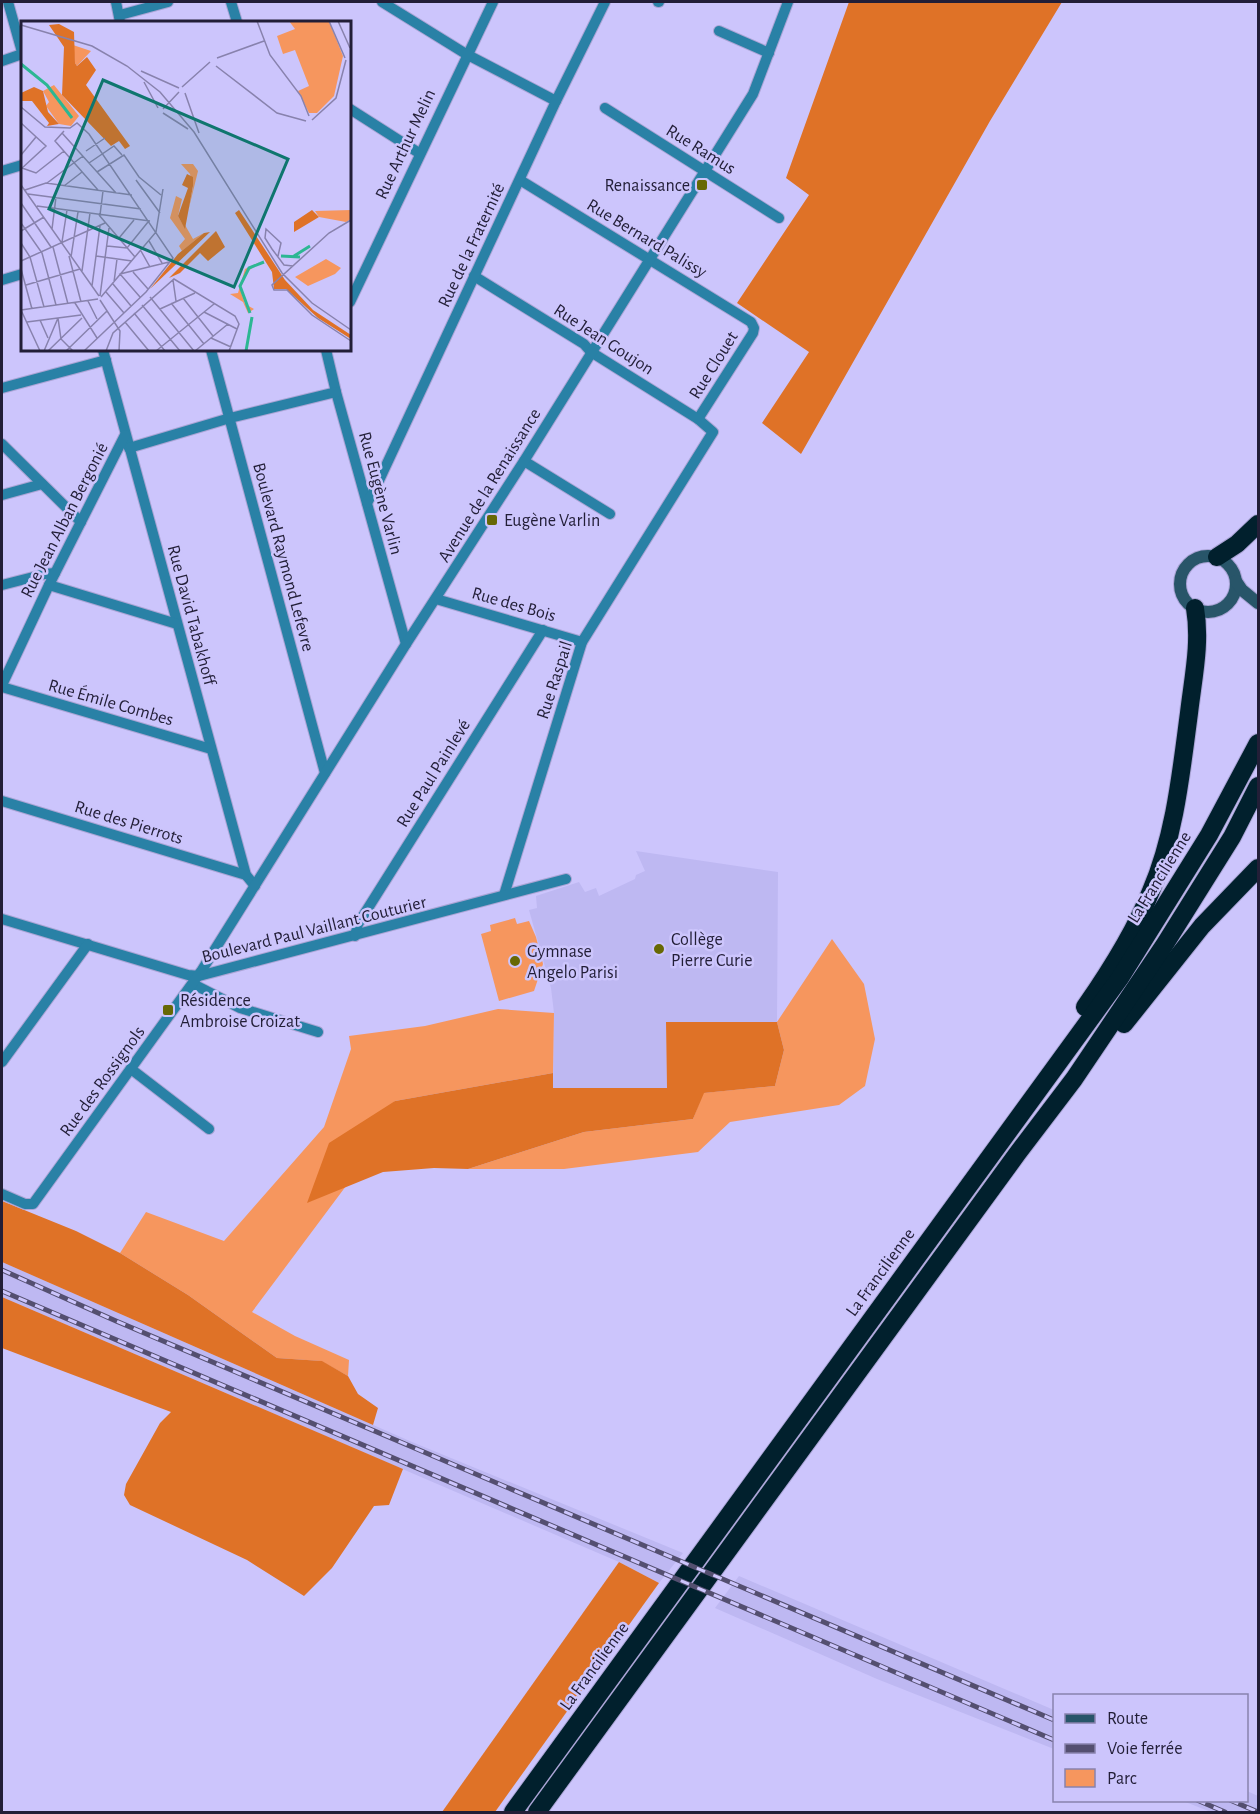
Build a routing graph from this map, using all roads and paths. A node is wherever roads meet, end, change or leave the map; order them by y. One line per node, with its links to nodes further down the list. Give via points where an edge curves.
1 (8, 2): 12 (street)
2 (116, 2): 9 (street)
3 (168, 2): 9 (street)
4 (231, 2): 10 (street)
5 (382, 2): 15 (street)
6 (493, 2): 15 (street, Rue Arthur Melin)
7 (605, 2): 17 (street, Rue de la Fraternité)
8 (788, 2): 14 (street, Avenue de la Renaissance)
9 (120, 19)
10 (237, 21)
11 (719, 31): 14 (street)
12 (21, 49)
13 (21, 53): 16 (street)
14 (768, 53): 23 (street, Avenue de la Renaissance, via 753,94)
15 (466, 54): 17 (street); 20 (street, Rue Arthur Melin)
16 (2, 61)
17 (556, 100): 24 (street, Rue de la Fraternité)
18 (605, 108): 23 (street, Rue Ramus)
19 (351, 110): 20 (street)
20 (419, 153): 30 (street, Rue Arthur Melin)
21 (21, 165): 22 (street)
22 (2, 171)
23 (704, 171): 25 (street, Rue Ramus); 26 (street, Avenue de la Renaissance)
24 (520, 180): 26 (street, Rue Bernard Palissy); 28 (street, Rue de la Fraternité)
25 (779, 218)
26 (649, 259): 31 (street, Rue Bernard Palissy, via 742,316); 34 (street, Avenue de la Renaissance)
27 (21, 274): 29 (street)
28 (474, 276): 34 (street, Rue Jean Goujon); 47 (street, Rue de la Fraternité)
29 (2, 280)
30 (351, 300)
31 (754, 328): 39 (street, Rue Clouet)
32 (210, 351): 38 (street, Boulevard Raymond Lefevre)
33 (327, 351): 37 (street, Rue Eugène Varlin)
34 (591, 352): 39 (street, Rue Jean Goujon); 44 (street, Avenue de la Renaissance)
35 (104, 355): 36 (street); 41 (street, Rue David Tabakhoff)
36 (2, 388)
37 (336, 392): 38 (street); 47 (street, Rue Eugène Varlin)
38 (230, 418): 43 (street); 67 (street, Boulevard Raymond Lefevre)
39 (698, 418): 40 (street, Rue Jean Goujon)
40 (713, 432): 62 (street, Rue Raspail)
41 (125, 435): 43 (street, Rue David Tabakhoff); 49 (street, Rue Jean Alban Bergonié)
42 (2, 444): 45 (street)
43 (129, 448): 60 (street, Rue David Tabakhoff)
44 (524, 460): 48 (street); 56 (street, Avenue de la Renaissance)
45 (42, 484): 46 (street); 49 (street)
46 (2, 495)
47 (367, 503): 63 (street, Rue Eugène Varlin)
48 (610, 514)
49 (81, 522): 52 (street, Rue Jean Alban Bergonié)
50 (1258, 524): 51 (highway)
51 (1217, 557): 53 (street, via 1232,569); 59 (street, via 1199,557 1184,569 1180,587 1183,596)
52 (55, 573): 54 (street); 55 (street, Rue Jean Alban Bergonié)
53 (1236, 581): 57 (street); 58 (street)
54 (2, 585)
55 (49, 585): 60 (street); 64 (street, Rue Jean Alban Bergonié)
56 (436, 599): 61 (street, Rue des Bois); 63 (street, Avenue de la Renaissance)
57 (1229, 601): 58 (street); 59 (street, via 1213,611)
58 (1258, 605)
59 (1196, 608): 83 (highway, via 1199,628 1181,769 1170,832 1151,892 1094,994 1028,1093)
60 (177, 624): 66 (street, Rue David Tabakhoff)
61 (543, 630): 62 (street, Rue des Bois); 76 (street, Rue Paul Painlevé, via 358,924)
62 (582, 642): 74 (street, Rue Raspail)
63 (405, 644): 67 (street, Avenue de la Renaissance)
64 (2, 686): 66 (street, Rue Émile Combes)
65 (1258, 743): 83 (highway, La Francilienne, via 1209,836 1150,933)
66 (211, 749): 71 (street, Rue David Tabakhoff)
67 (325, 773): 73 (street, Avenue de la Renaissance)
68 (1258, 786): 82 (highway, via 1232,837 1166,944)
69 (2, 801): 71 (street, Rue des Pierrots)
70 (1258, 868): 82 (highway, via 1202,926 1083,1078)
71 (246, 875): 73 (street, Rue David Tabakhoff)
72 (566, 879): 74 (street, Boulevard Paul Vaillant Couturier)
73 (255, 886): 78 (street, Avenue de la Renaissance)
74 (504, 895): 76 (street, Boulevard Paul Vaillant Couturier)
75 (2, 919): 77 (street, Boulevard Paul Vaillant Couturier)
76 (355, 936): 78 (street, Boulevard Paul Vaillant Couturier)
77 (88, 944): 78 (street, Boulevard Paul Vaillant Couturier); 80 (street)
78 (196, 980): 79 (street, via 240,1008); 81 (street, Rue des Rossignols)
79 (318, 1032)
80 (2, 1062)
81 (131, 1069): 84 (street); 85 (street, Rue des Rossignols, via 33,1204)
82 (1074, 1079): 87 (highway)
83 (1017, 1118): 86 (highway, La Francilienne)
84 (209, 1129)
85 (2, 1194)
86 (513, 1812)
87 (537, 1812)

